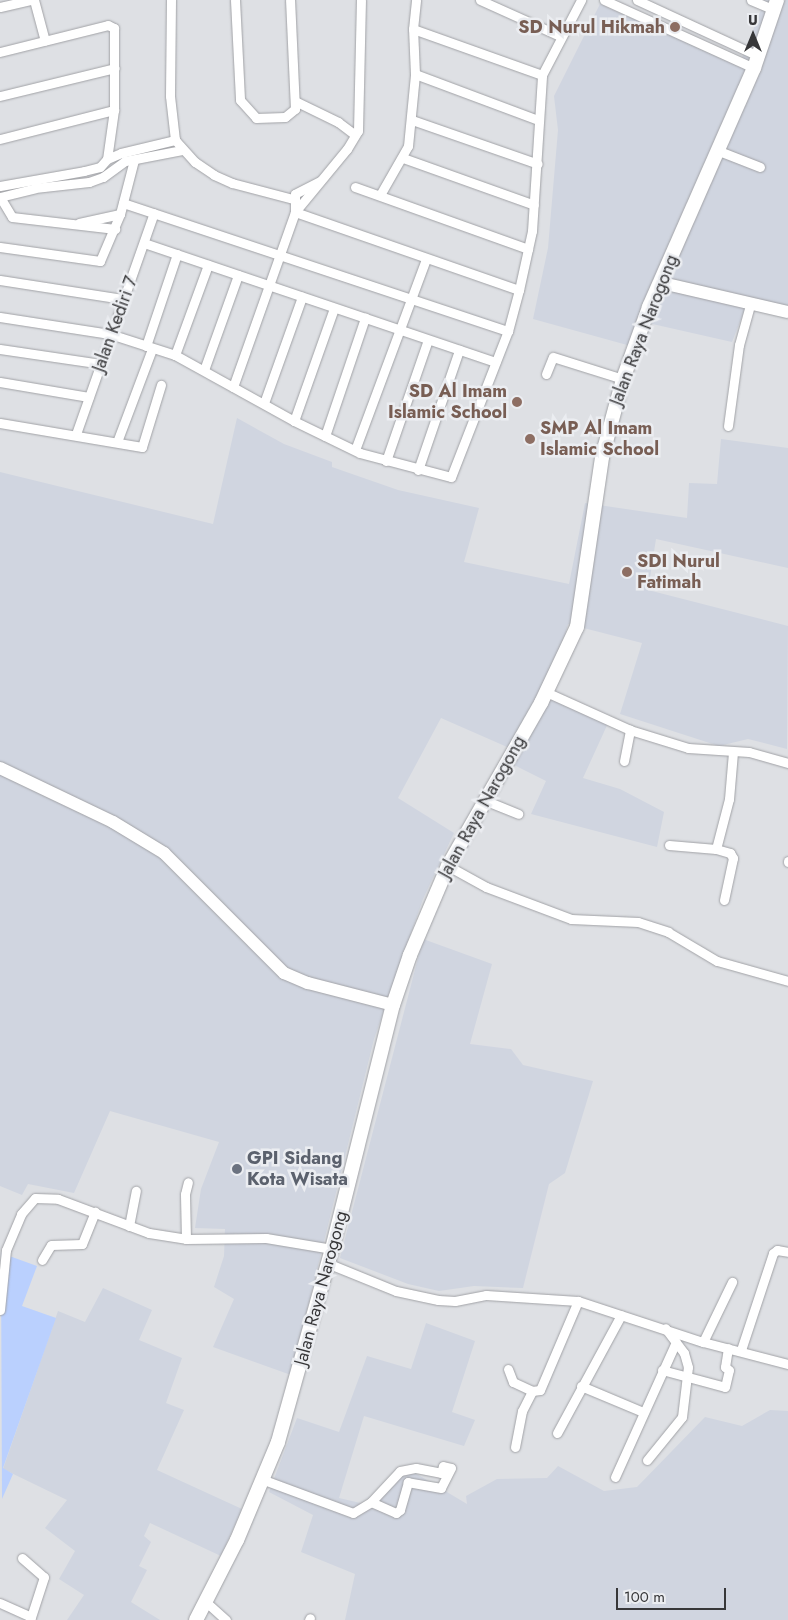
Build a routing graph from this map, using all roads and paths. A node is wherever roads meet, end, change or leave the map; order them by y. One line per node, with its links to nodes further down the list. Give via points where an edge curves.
1 (32, 0): 13 (street); 16 (street)
2 (171, 0): 29 (street, via 170,96)
3 (236, 0): 23 (street, via 240,100 244,107 256,118 286,117 295,109)
4 (290, 0): 23 (street)
5 (361, 0): 27 (street, via 358,27 360,106)
6 (416, 0): 14 (street)
7 (480, 0): 15 (street)
8 (581, 0): 15 (street)
9 (604, 0): 18 (street)
10 (637, 0): 18 (street)
11 (751, 0): 12 (street)
12 (776, 5): 18 (main road, Jalan Raya Narogong)
13 (0, 7)
14 (413, 30): 20 (street); 21 (street)
15 (560, 36): 21 (street)
16 (45, 41): 17 (street); 19 (street, via 111,26 116,35)
17 (0, 52)
18 (756, 62): 31 (main road, Jalan Raya Narogong)
19 (115, 68): 22 (street); 24 (street)
20 (415, 74): 25 (street); 26 (street)
21 (542, 75): 26 (street)
22 (0, 96)
23 (297, 102): 27 (street, via 338,122)
24 (114, 110): 28 (street); 33 (street)
25 (412, 120): 32 (street); 35 (street)
26 (538, 120): 35 (street)
27 (355, 135): 37 (street)
28 (0, 139)
29 (175, 140): 30 (street); 33 (street)
30 (182, 150): 34 (street); 42 (street, via 195,162 232,183)
31 (719, 151): 36 (street); 59 (main road, Jalan Raya Narogong, via 679,236)
32 (404, 158): 40 (street); 44 (street)
33 (107, 159): 38 (street, via 100,167)
34 (134, 160): 41 (street, via 88,182 35,188); 43 (street)
35 (538, 164): 44 (street)
36 (760, 167)
37 (320, 182): 42 (street, via 295,194); 45 (street)
38 (0, 186)
39 (355, 187): 40 (street)
40 (380, 195): 52 (street)
41 (0, 197): 48 (street, via 12,217)
42 (293, 199): 45 (street)
43 (123, 203): 46 (street); 47 (street)
44 (534, 205): 52 (street)
45 (295, 212): 54 (street); 55 (street)
46 (154, 213): 50 (street, Jalan Kediri 7); 54 (street)
47 (120, 214): 48 (street); 49 (street)
48 (74, 224): 49 (street)
49 (115, 229): 51 (street, via 100,261)
50 (144, 243): 53 (street); 64 (street, Jalan Kediri 7)
51 (0, 247)
52 (528, 250): 61 (street)
53 (177, 254): 56 (street); 74 (street)
54 (282, 255): 60 (street); 63 (street)
55 (426, 259): 61 (street); 63 (street)
56 (208, 265): 57 (street); 77 (street)
57 (238, 275): 60 (street); 80 (street)
58 (0, 280): 64 (street)
59 (662, 283): 65 (street); 82 (main road, Jalan Raya Narogong)
60 (270, 286): 62 (street); 85 (street)
61 (519, 290): 71 (street)
62 (302, 296): 66 (street); 87 (street)
63 (412, 296): 70 (street); 71 (street)
64 (124, 299): 72 (street, Jalan Kediri 7)
65 (750, 305): 67 (street); 90 (street, via 739,345)
66 (334, 308): 69 (street); 88 (street)
67 (788, 312)
68 (0, 317): 72 (street)
69 (365, 318): 70 (street); 92 (street)
70 (399, 330): 73 (street); 94 (street)
71 (508, 331): 78 (street)
72 (110, 334): 74 (street); 79 (street, Jalan Kediri 7)
73 (428, 340): 76 (street); 95 (street)
74 (149, 347): 77 (street); 93 (street)
75 (0, 349): 79 (street)
76 (459, 350): 78 (street); 96 (street)
77 (175, 356): 80 (street)
78 (495, 362): 96 (street, via 455,474 446,477)
79 (101, 364): 86 (street, Jalan Kediri 7)
80 (204, 370): 85 (street)
81 (546, 374): 82 (street, via 553,357)
82 (622, 379): 97 (main road, Jalan Raya Narogong, via 602,457 577,627)
83 (0, 382): 86 (street)
84 (161, 385): 93 (street, via 142,447)
85 (233, 387): 87 (street)
86 (89, 397): 91 (street, Jalan Kediri 7)
87 (264, 403): 88 (street)
88 (294, 421): 92 (street)
89 (0, 423): 91 (street)
90 (728, 426)
91 (76, 434): 93 (street)
92 (325, 436): 94 (street)
93 (117, 442)
94 (355, 450): 95 (street)
95 (386, 461): 96 (street)
96 (418, 470)
97 (546, 692): 98 (street); 103 (main road, Jalan Raya Narogong)
98 (630, 730): 99 (street, via 688,748); 100 (street)
99 (733, 752): 101 (street, via 749,752); 106 (street, via 729,799)
100 (624, 761)
101 (788, 763)
102 (0, 768): 110 (street, via 113,822 164,853 284,973 308,983)
103 (484, 800): 104 (street); 107 (main road, Jalan Raya Narogong)
104 (518, 814)
105 (669, 845): 106 (street)
106 (716, 849): 108 (street, via 730,853 733,858)
107 (448, 866): 109 (street, via 486,887 571,919 638,922 668,932 717,961); 110 (main road, Jalan Raya Narogong, via 419,928)
108 (724, 900)
109 (788, 982)
110 (393, 1005): 116 (main road, Jalan Raya Narogong)
111 (188, 1182): 115 (street, via 185,1194)
112 (136, 1191): 114 (street)
113 (95, 1212): 114 (street); 117 (street, via 58,1199 35,1198 26,1205); 119 (street, via 82,1244 51,1245)
114 (129, 1226): 115 (street)
115 (186, 1239): 116 (street, via 266,1238)
116 (332, 1248): 120 (main road, Jalan Raya Narogong)
117 (3, 1249): 123 (street)
118 (788, 1252): 129 (street, via 777,1250 773,1253)
119 (42, 1260)
120 (328, 1263): 122 (street, via 396,1291 438,1300 455,1301 486,1295); 141 (main road, Jalan Raya Narogong)
121 (732, 1282): 127 (street)
122 (578, 1300): 124 (street); 135 (street, via 542,1388)
123 (0, 1310)
124 (621, 1315): 125 (street); 134 (street)
125 (665, 1328): 126 (street); 127 (street)
126 (676, 1342): 132 (street); 133 (street, via 684,1353)
127 (703, 1342): 128 (street)
128 (728, 1348): 129 (street); 133 (street, via 725,1367 729,1370 725,1387)
129 (741, 1350): 130 (street)
130 (788, 1364)
131 (508, 1369): 135 (street, via 512,1382)
132 (662, 1370): 133 (street); 136 (street)
133 (687, 1378): 139 (street, via 680,1423)
134 (581, 1386): 136 (street); 137 (street)
135 (532, 1391): 138 (street, via 522,1411)
136 (643, 1412): 140 (street)
137 (557, 1433)
138 (515, 1447)
139 (647, 1460)
140 (616, 1477)
141 (264, 1480): 142 (street, via 353,1513); 144 (main road, Jalan Raya Narogong)
142 (371, 1502): 142 (street, via 400,1471 416,1468 441,1473 443,1465 452,1469 442,1488 408,1482 400,1510 396,1513)
143 (22, 1558): 146 (street, via 44,1577)
144 (206, 1602): 147 (main road, Jalan Raya Narogong); 148 (street)
145 (0, 1603): 146 (street)
146 (31, 1618)
147 (196, 1620)
148 (226, 1620)

